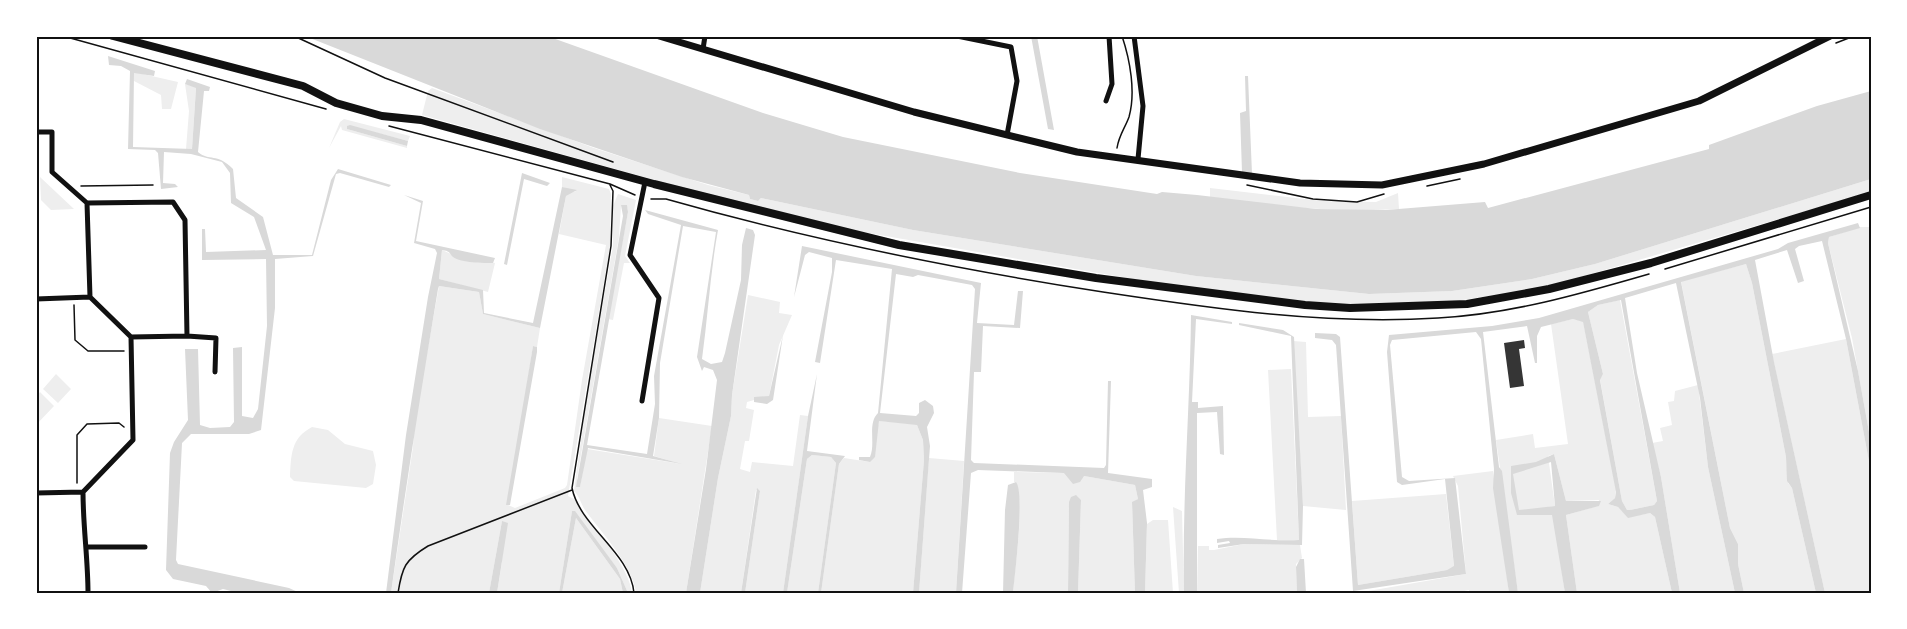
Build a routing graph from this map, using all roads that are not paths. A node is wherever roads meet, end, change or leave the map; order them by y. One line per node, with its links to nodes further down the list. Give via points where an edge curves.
1 (113, 36): 14 (main road, via 303,87 336,103 382,116 421,120)
2 (660, 36): 9 (street)
3 (705, 36): 9 (street)
4 (957, 36): 8 (street)
5 (1109, 36): 10 (street, via 1112,84)
6 (1134, 36): 13 (street, via 1143,106)
7 (1830, 36): 13 (street, via 1699,101 1484,164 1382,185 1300,183)
8 (980, 38): 12 (street, via 1011,47 1017,81)
9 (703, 50): 12 (street)
10 (1106, 101)
11 (36, 132): 16 (street, via 52,132 52,172)
12 (1007, 135): 13 (street, via 1077,152)
13 (1138, 159)
14 (645, 182): 15 (main road, via 841,232 943,253 1238,299 1350,308 1467,304 1549,290); 22 (street, via 630,255 659,298)
15 (1871, 195)
16 (87, 203): 17 (street); 19 (street, via 173,202 185,220)
17 (90, 297): 18 (street); 20 (street)
18 (36, 298)
19 (187, 336): 20 (street); 21 (street, via 216,338)
20 (131, 337): 24 (street, via 133,440)
21 (215, 372)
22 (642, 401)
23 (36, 493): 24 (street)
24 (80, 493): 26 (street)
25 (145, 547): 26 (street)
26 (88, 548): 27 (street)
27 (88, 593)

